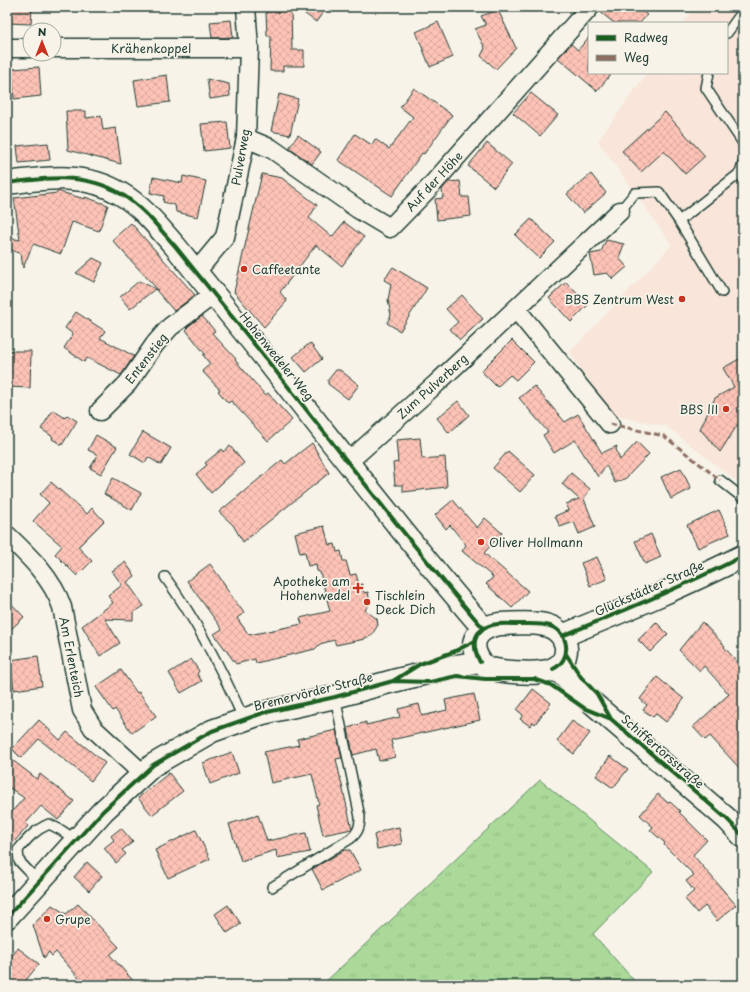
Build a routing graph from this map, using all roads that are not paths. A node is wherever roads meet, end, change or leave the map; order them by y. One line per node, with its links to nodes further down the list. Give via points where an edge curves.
1 (246, 7): 8 (street, Pulverweg)
2 (590, 7): 10 (street, Auf der Höhe, via 430,187 390,228 358,209 272,149)
3 (743, 11): 4 (lane)
4 (728, 32)
5 (7, 48): 6 (street)
6 (22, 48)
7 (62, 48): 8 (street, Krähenkoppel)
8 (249, 48): 10 (street, Pulverweg)
9 (709, 74): 11 (lane, via 706,88)
10 (246, 138): 16 (street, Pulverweg, via 225,238)
11 (743, 143)
12 (743, 164): 15 (lane, via 740,173)
13 (7, 183): 16 (main road, Hohenwedeler Weg, via 60,177 111,188 145,213)
14 (620, 211): 15 (lane, via 635,193 659,192); 19 (street, Zum Pulverberg)
15 (678, 221): 17 (lane)
16 (196, 272): 18 (main road, Hohenwedeler Weg)
17 (722, 292)
18 (214, 294): 20 (street, Entenstieg, via 170,327 128,383); 22 (main road, Hohenwedeler Weg)
19 (516, 309): 21 (street); 22 (street, Zum Pulverberg)
20 (100, 411)
21 (610, 424)
22 (348, 462): 28 (main road, Hohenwedeler Weg, via 426,560)
23 (720, 480): 24 (lane)
24 (743, 498)
25 (7, 535): 35 (street, Am Erlenteich, via 26,553 57,593 82,710 94,728)
26 (743, 556): 29 (main road, Glückstädter Straße, via 636,606)
27 (165, 577): 34 (lane, via 215,658)
28 (479, 635): 29 (main road, Bremervörder Straße, via 491,625 542,624 558,630); 30 (main road, via 474,648); 31 (main road, Bremervörder Straße, via 453,652 420,664)
29 (560, 653): 30 (main road, Glückstädter Straße, via 541,672 501,671 485,667); 33 (main road, Schiffertorsstraße, via 597,694)
30 (480, 662): 31 (main road, Bremervörder Straße)
31 (393, 681): 32 (main road, Bremervörder Straße); 33 (main road, via 430,682 457,676 534,679 551,684 584,708)
32 (335, 697): 34 (main road, Bremervörder Straße); 39 (lane, via 360,826 350,839)
33 (611, 719): 36 (main road, Schiffertorsstraße, via 727,819)
34 (244, 720): 35 (main road, Bremervörder Straße, via 212,731 153,765)
35 (143, 774): 37 (main road, Bremervörder Straße)
36 (743, 836)
37 (76, 840): 38 (main road, Bremervörder Straße); 38 (lane, via 49,824 38,829 18,850 19,861)
38 (39, 882): 40 (main road, Bremervörder Straße)
39 (272, 887)
40 (7, 917)

